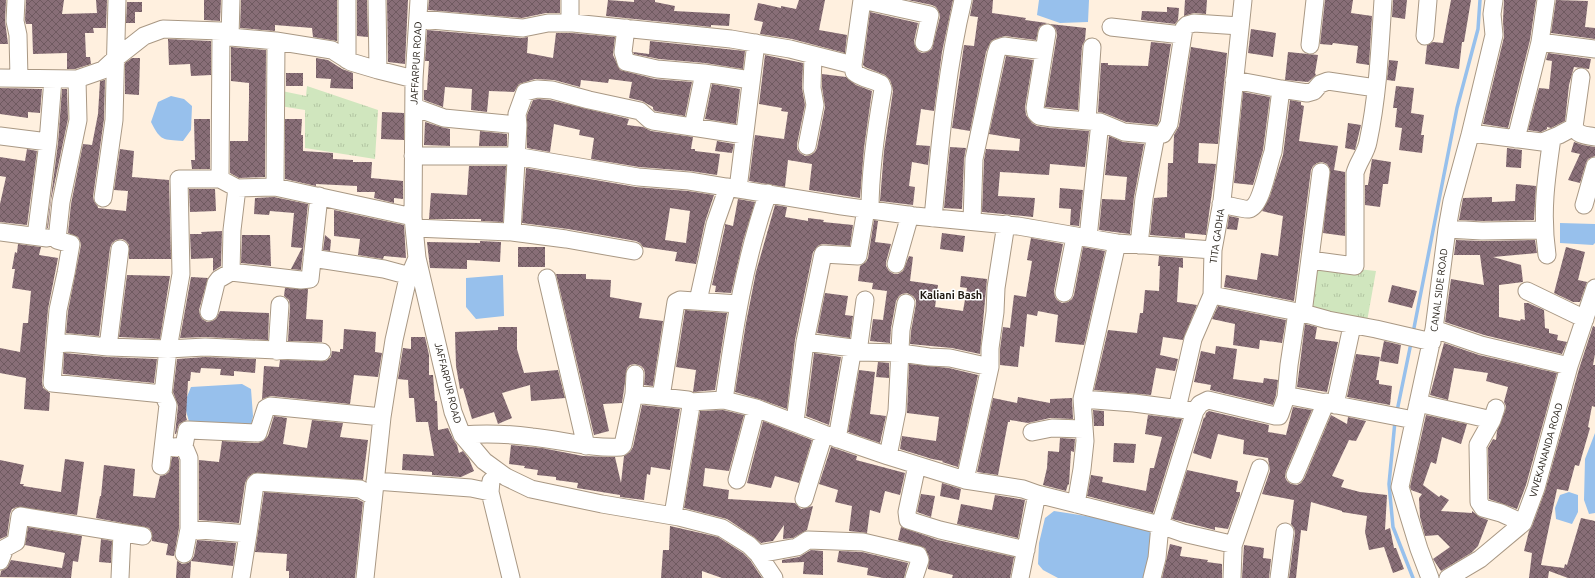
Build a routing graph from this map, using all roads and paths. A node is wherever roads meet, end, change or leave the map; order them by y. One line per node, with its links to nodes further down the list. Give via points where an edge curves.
1 (16, 0): 41 (street)
2 (117, 0): 34 (street)
3 (231, 0): 21 (street)
4 (347, 0): 35 (street)
5 (377, 0): 37 (street)
6 (419, 0): 16 (street, JAFFARPUR ROAD)
7 (570, 0): 17 (street)
8 (862, 0): 28 (street, via 930,15); 36 (street)
9 (963, 0): 78 (street, via 944,114)
10 (1243, 0): 18 (street, TITA GADHA)
11 (1315, 0): 29 (street)
12 (1382, 0): 47 (street)
13 (1428, 0): 24 (street)
14 (1494, 0): 54 (street, CANAL SIDE ROAD, via 1494,35)
15 (1546, 0): 26 (street)
16 (419, 19): 17 (street, via 523,28 548,23); 44 (street, JAFFARPUR ROAD)
17 (570, 23): 20 (street)
18 (1240, 26): 23 (street, via 1194,23 1184,28); 46 (street, TITA GADHA)
19 (1111, 27): 23 (street)
20 (626, 28): 27 (street); 38 (street, via 623,52 626,62 657,69)
21 (226, 34): 25 (street); 34 (street, via 162,29 144,36); 67 (street)
22 (1048, 34): 32 (street)
23 (1182, 35): 56 (street, via 1169,124 1163,134)
24 (1425, 36)
25 (276, 41): 35 (street, via 332,50); 68 (street)
26 (1540, 42): 31 (street); 60 (street)
27 (756, 43): 33 (street); 45 (street)
28 (924, 43)
29 (1310, 45)
30 (1092, 47): 50 (street)
31 (1595, 49)
32 (1044, 51): 50 (street, via 1036,114); 79 (street, via 1004,46 998,48 974,160)
33 (813, 55): 36 (street); 62 (street, via 812,88 815,105)
34 (116, 58): 43 (street, via 103,70); 73 (street, via 114,120)
35 (346, 60): 37 (street)
36 (854, 65): 76 (street, via 854,72 860,77 874,80 881,84 883,89)
37 (378, 70): 44 (street)
38 (704, 73): 45 (street); 52 (street)
39 (1580, 77): 53 (street)
40 (0, 78): 41 (street)
41 (19, 78): 42 (street)
42 (53, 79): 43 (street); 61 (street)
43 (77, 79): 88 (street, via 78,120 61,202)
44 (414, 79): 49 (street, JAFFARPUR ROAD)
45 (751, 80): 55 (street)
46 (1234, 80): 48 (street); 74 (street, TITA GADHA)
47 (1376, 88): 48 (street, via 1328,81 1307,93); 97 (street, via 1368,143 1355,173 1355,266)
48 (1281, 89): 74 (street, via 1273,152 1255,206 1248,209)
49 (414, 107): 51 (street, via 444,118); 63 (street, JAFFARPUR ROAD)
50 (1093, 122): 56 (street, via 1124,132); 87 (street)
51 (518, 125): 52 (street, via 517,114 525,92 537,89 552,90 640,111 653,121); 64 (street)
52 (693, 127): 55 (street)
53 (1574, 127): 58 (street, via 1576,132 1582,135); 59 (street)
54 (1471, 133): 60 (street); 82 (street, CANAL SIDE ROAD, via 1452,200)
55 (744, 135): 70 (street)
56 (1156, 135): 90 (street, via 1144,198)
57 (0, 136): 61 (street)
58 (1595, 137)
59 (1552, 138): 60 (street, via 1542,142); 83 (street, via 1545,187)
60 (1516, 139)
61 (48, 142): 86 (street)
62 (807, 146)
63 (413, 156): 64 (street); 80 (street, JAFFARPUR ROAD)
64 (515, 156): 70 (street, via 638,177); 85 (street)
65 (1595, 166): 75 (street)
66 (1321, 172): 97 (street)
67 (220, 179): 69 (street); 119 (street, via 178,179 181,274)
68 (275, 187): 69 (street); 72 (street)
69 (237, 188): 99 (street)
70 (733, 188): 71 (street); 107 (street, via 717,218)
71 (768, 193): 76 (street); 109 (street, via 757,224)
72 (319, 196): 80 (street); 95 (street)
73 (103, 198)
74 (1221, 204): 92 (street, TITA GADHA)
75 (1584, 205)
76 (868, 209): 77 (street); 116 (street, via 858,256 823,254)
77 (910, 215): 78 (street); 98 (street)
78 (933, 218): 79 (street)
79 (972, 221): 81 (street)
80 (414, 222): 85 (street); 96 (street, JAFFARPUR ROAD)
81 (1006, 224): 87 (street); 125 (street, via 996,288)
82 (1447, 229): 83 (street); 115 (street, CANAL SIDE ROAD)
83 (1544, 230): 94 (street)
84 (0, 232): 86 (street)
85 (512, 232): 93 (street)
86 (36, 236): 88 (street)
87 (1082, 237): 89 (street); 104 (street)
88 (57, 240): 117 (street, via 71,244 58,310)
89 (1117, 243): 90 (street); 131 (street)
90 (1139, 246): 92 (street)
91 (120, 249): 118 (street)
92 (1212, 250): 105 (street, TITA GADHA)
93 (634, 251)
94 (1547, 255)
95 (312, 258): 99 (street, via 309,280); 100 (street, via 384,269)
96 (417, 258): 100 (street); 144 (street, JAFFARPUR ROAD, via 453,412)
97 (1310, 260): 112 (street)
98 (896, 264)
99 (231, 272): 111 (street, via 216,282)
100 (410, 276): 139 (street, via 394,340)
101 (547, 278): 147 (street)
102 (1595, 288): 113 (street, VIVEKANANDA ROAD)
103 (1527, 292): 113 (street)
104 (1064, 293)
105 (1212, 295): 112 (street); 137 (street, via 1193,339)
106 (865, 300): 120 (street)
107 (698, 301): 109 (street); 129 (street, via 676,302)
108 (906, 303): 123 (street, via 901,330)
109 (738, 304): 132 (street)
110 (280, 305): 121 (street)
111 (209, 312)
112 (1300, 313): 114 (street); 130 (street, via 1289,365)
113 (1585, 319): 124 (street, VIVEKANANDA ROAD)
114 (1352, 326): 115 (street); 135 (street)
115 (1424, 338): 124 (street, via 1481,345); 134 (street, CANAL SIDE ROAD)
116 (805, 342): 120 (street); 141 (street)
117 (56, 344): 118 (street); 127 (street, via 52,383)
118 (108, 347): 119 (street)
119 (168, 350): 121 (street, via 205,347); 127 (street)
120 (856, 350): 123 (street); 145 (street)
121 (277, 351): 122 (street)
122 (322, 352)
123 (901, 353): 125 (street, via 950,358); 149 (street, via 897,411)
124 (1569, 366): 163 (street, VIVEKANANDA ROAD, via 1536,488)
125 (990, 367): 156 (street)
126 (635, 374): 128 (street)
127 (163, 394): 148 (street, via 168,405)
128 (634, 394): 129 (street); 147 (street, via 623,445 617,448)
129 (661, 397): 133 (street, via 685,399)
130 (1286, 397): 135 (street, via 1300,397); 138 (street, via 1279,416 1208,400 1200,404)
131 (1082, 399): 137 (street); 142 (street)
132 (724, 400): 133 (street); 136 (street)
133 (690, 402): 162 (street)
134 (1418, 403): 140 (street, CANAL SIDE ROAD); 163 (street, via 1494,414 1478,445 1479,502 1483,508)
135 (1331, 404): 140 (street); 154 (street)
136 (756, 408): 141 (street); 155 (street)
137 (1177, 409): 138 (street)
138 (1195, 412): 164 (street)
139 (382, 417): 146 (street, via 270,406 266,408 258,433 187,430); 157 (street)
140 (1404, 418): 185 (street, CANAL SIDE ROAD, via 1400,487)
141 (795, 422): 145 (street)
142 (1083, 430): 143 (street, via 1052,428); 161 (street, via 1082,469)
143 (1032, 432)
144 (462, 435): 147 (street, via 532,437); 152 (street, JAFFARPUR ROAD)
145 (831, 437): 149 (street); 160 (street)
146 (184, 446): 148 (street); 165 (street, via 190,458)
147 (586, 446)
148 (164, 448): 151 (street)
149 (888, 456): 150 (street)
150 (917, 465): 156 (street); 171 (street, via 907,512 908,520)
151 (161, 466)
152 (491, 466): 158 (street); 162 (street, JAFFARPUR ROAD, via 506,477 531,489)
153 (1260, 468): 170 (street)
154 (1295, 476)
155 (737, 480)
156 (965, 480): 159 (street, via 1023,489)
157 (374, 488): 158 (street, via 471,488); 168 (street, via 312,487 257,482); 177 (street)
158 (490, 492): 178 (street)
159 (1037, 494): 161 (street); 171 (street)
160 (804, 499)
161 (1076, 504): 164 (street)
162 (673, 515): 173 (street, JAFFARPUR ROAD, via 722,528 749,545)
163 (1523, 523): 186 (street, VIVEKANANDA ROAD, via 1480,560)
164 (1160, 525): 170 (street); 182 (street)
165 (188, 529): 168 (street); 172 (street)
166 (1285, 532): 184 (street)
167 (122, 533): 169 (street); 174 (street, via 20,516 16,542 5,548); 175 (street)
168 (248, 534): 176 (street)
169 (143, 536)
170 (1233, 546): 183 (street)
171 (1026, 550): 181 (street)
172 (184, 554)
173 (758, 554): 179 (street, JAFFARPUR ROAD); 180 (street, via 797,546 808,540 863,542 918,555 920,560)
174 (0, 561)
175 (120, 578)
176 (241, 578)
177 (365, 578)
178 (511, 578)
179 (774, 578)
180 (914, 578)
181 (1020, 578)
182 (1152, 578)
183 (1232, 578)
184 (1279, 578)
185 (1430, 578)
186 (1448, 578)

